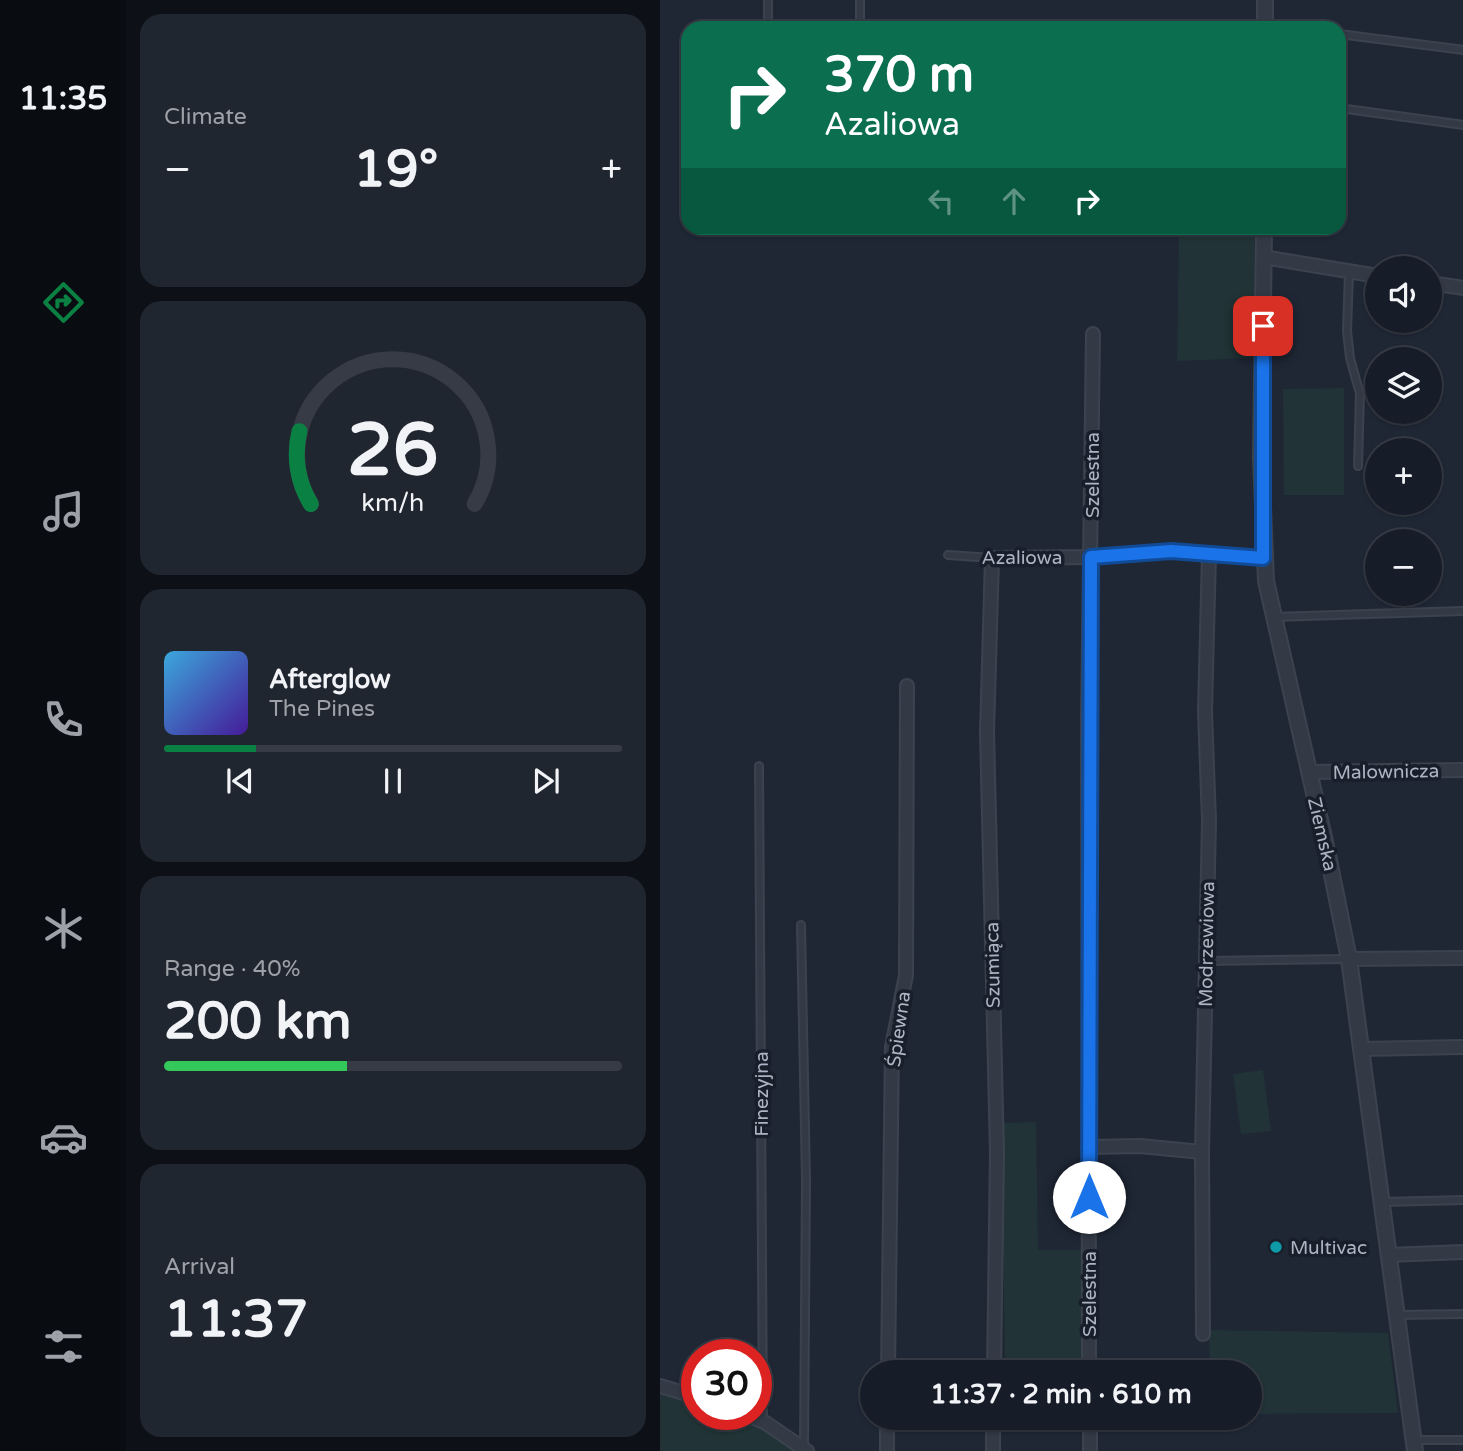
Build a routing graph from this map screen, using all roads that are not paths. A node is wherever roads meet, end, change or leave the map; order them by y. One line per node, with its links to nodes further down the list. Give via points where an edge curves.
1 (768, 0): 4 (lane)
2 (860, 0): 5 (lane)
3 (1265, 0): 6 (street)
4 (768, 21)
5 (860, 21)
6 (1265, 21)
7 (1346, 35): 8 (lane)
8 (1463, 50)
9 (1346, 109): 10 (lane)
10 (1463, 125)
11 (1264, 235): 12 (street, Ziemska)
12 (1263, 257): 13 (street); 23 (street, Ziemska)
13 (1349, 272): 14 (street); 18 (lane, via 1348,344 1360,394)
14 (1365, 274)
15 (1442, 285): 16 (street)
16 (1463, 288)
17 (1093, 334): 21 (street, Szelestna)
18 (1358, 466)
19 (1209, 554): 21 (street, Azaliowa, via 1171,551); 23 (street, Azaliowa); 33 (street, Modrzewiowa)
20 (948, 555): 22 (lane, Azaliowa)
21 (1091, 557): 22 (street, Azaliowa); 36 (street, Szelestna)
22 (992, 558): 47 (street, Szumiąca, via 987,732 997,1153)
23 (1263, 558): 25 (street, Ziemska)
24 (1463, 611): 25 (lane)
25 (1272, 617): 29 (street, Ziemska)
26 (907, 686): 46 (street, Śpiewna, via 906,975 892,1047)
27 (759, 766): 45 (lane, Finezyjna)
28 (1463, 770): 29 (street, Malownicza)
29 (1309, 772): 32 (street, Ziemska)
30 (801, 925): 57 (lane)
31 (1463, 958): 32 (street)
32 (1349, 959): 33 (lane); 35 (street, Ziemska)
33 (1206, 961): 37 (street, Modrzewiowa)
34 (1463, 1047): 35 (street)
35 (1361, 1049): 39 (street, Ziemska)
36 (1088, 1147): 37 (street); 48 (street, Szelestna)
37 (1202, 1152): 44 (street, Modrzewiowa)
38 (1463, 1200): 39 (lane)
39 (1381, 1202): 41 (street, Ziemska)
40 (1463, 1252): 41 (street)
41 (1388, 1255): 43 (street, Ziemska)
42 (1463, 1314): 43 (lane)
43 (1396, 1315): 56 (street, Ziemska)
44 (1203, 1334)
45 (762, 1339)
46 (888, 1360)
47 (994, 1360)
48 (1089, 1360)
49 (660, 1386): 50 (street)
50 (681, 1392)
51 (772, 1428): 57 (street)
52 (887, 1430): 58 (street)
53 (993, 1430): 59 (street)
54 (1090, 1430): 60 (street)
55 (1463, 1440): 56 (lane, Ziemska)
56 (1414, 1446)
57 (806, 1450)
58 (886, 1451)
59 (993, 1451)
60 (1090, 1451)

